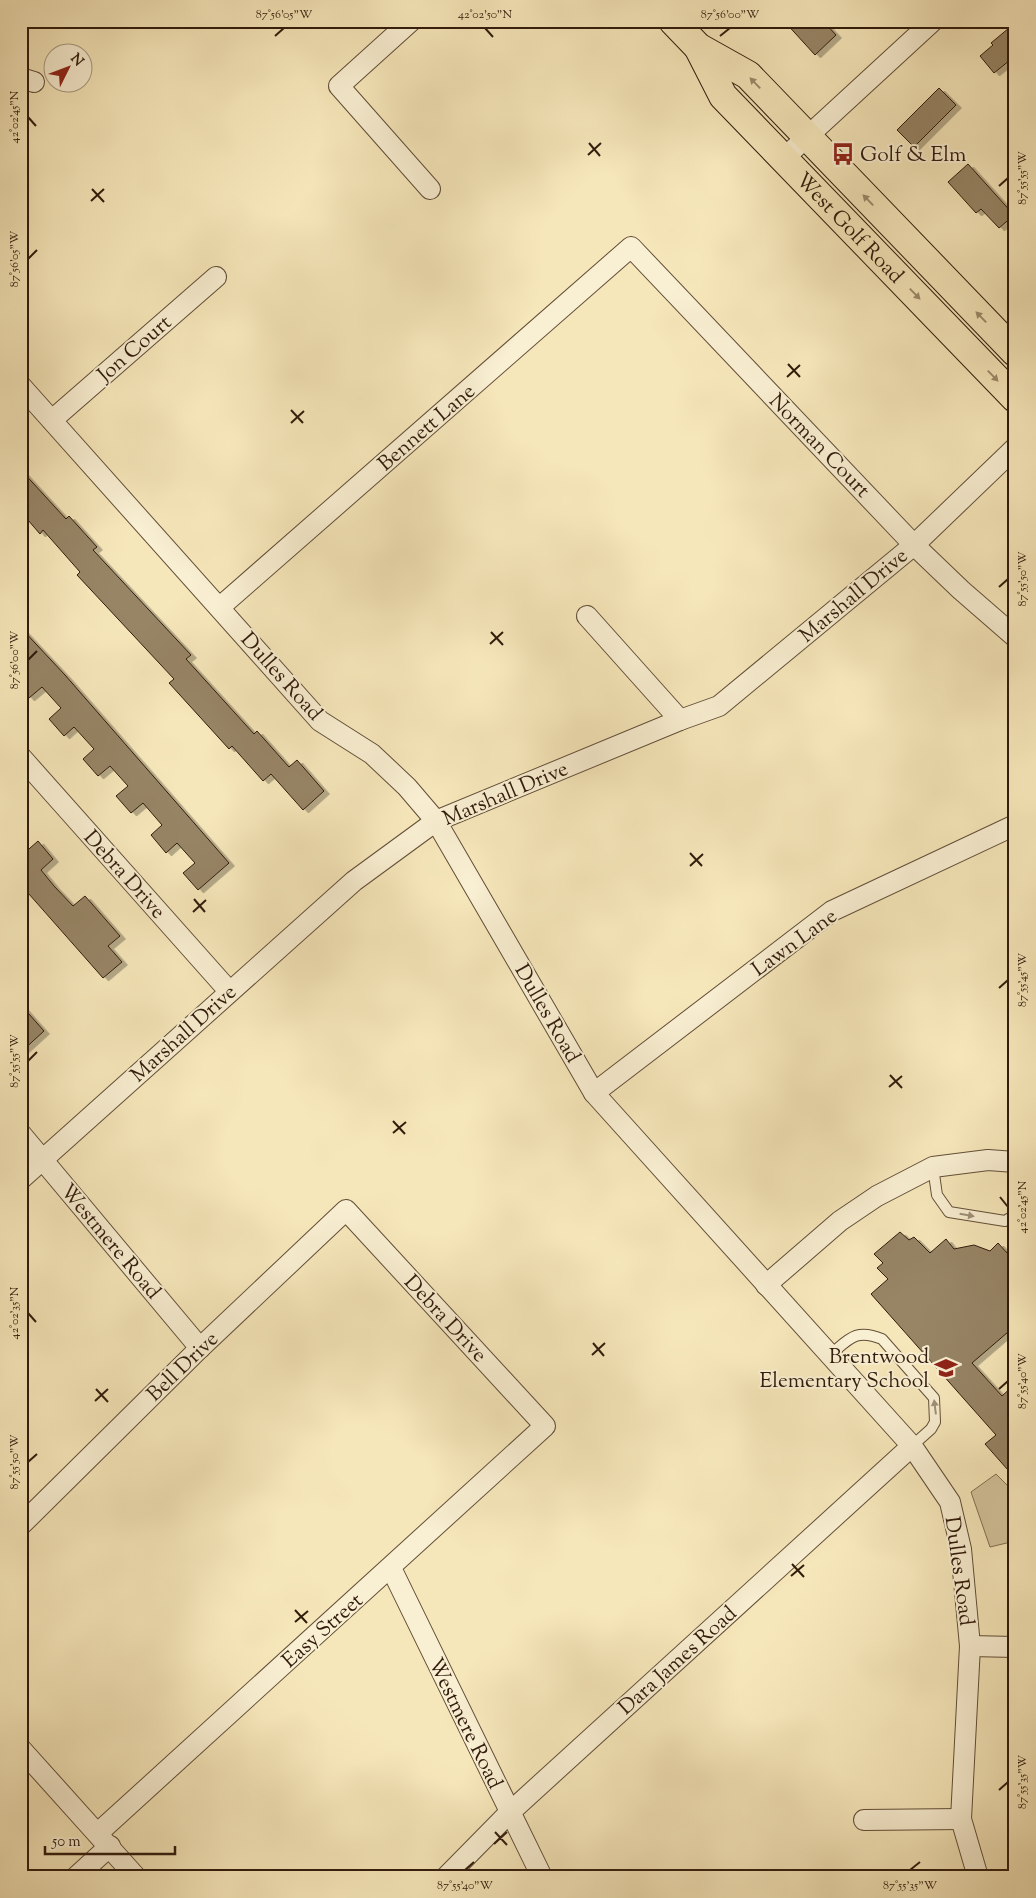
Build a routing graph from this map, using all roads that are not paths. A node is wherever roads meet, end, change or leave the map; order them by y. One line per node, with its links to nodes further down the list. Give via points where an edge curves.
1 (411, 21): 7 (street, via 339,86)
2 (673, 21): 4 (main road, West Golf Road)
3 (933, 21): 5 (street)
4 (698, 47): 5 (main road, West Golf Road, one-way to 4, via 748,75); 6 (main road, West Golf Road, via 723,96)
5 (807, 137): 6 (street); 10 (main road, West Golf Road, one-way to 5)
6 (783, 158): 12 (main road, West Golf Road, one-way to 12)
7 (430, 190)
8 (631, 247): 15 (street, Norman Court); 16 (street, Bennett Lane)
9 (216, 277): 13 (street, Jon Court)
10 (1015, 352)
11 (21, 386): 13 (street, Dulles Road)
12 (1015, 398)
13 (52, 420): 16 (street, Dulles Road)
14 (1015, 448): 15 (street, Marshall Drive)
15 (914, 545): 18 (street, Norman Court); 19 (street, Marshall Drive, via 719,706)
16 (220, 607): 21 (street, Dulles Road, via 320,721 372,754 407,787)
17 (587, 616): 19 (street)
18 (1015, 638)
19 (680, 720): 21 (street, Marshall Drive)
20 (21, 757): 23 (street, Debra Drive)
21 (436, 821): 23 (street, Marshall Drive, via 354,881); 24 (street, Dulles Road)
22 (1015, 825): 24 (street, Lawn Lane, via 832,911)
23 (229, 991): 26 (street, Marshall Drive)
24 (594, 1093): 32 (street, Dulles Road)
25 (21, 1134): 26 (street, Westmere Road)
26 (43, 1159): 29 (street, Marshall Drive); 33 (street, Westmere Road)
27 (1015, 1162): 28 (street, via 988,1160)
28 (933, 1168): 31 (lane, one-way to 31, via 937,1195 949,1212 1005,1221); 32 (street, via 877,1196 840,1221)
29 (21, 1179)
30 (346, 1210): 33 (street, Bell Drive); 35 (street, Debra Drive)
31 (1015, 1215)
32 (766, 1285): 34 (street, Dulles Road)
33 (200, 1348): 37 (street, Bell Drive)
34 (830, 1355): 36 (street, Dulles Road); 36 (lane, one-way to 34, via 935,1422 934,1398 882,1339 860,1334)
35 (545, 1426): 38 (street, Easy Street)
36 (912, 1446): 39 (street, Dulles Road, via 950,1502 961,1549); 42 (street, Dara James Road)
37 (21, 1525)
38 (391, 1568): 42 (street, Westmere Road); 45 (street, Easy Street)
39 (970, 1646): 40 (street, Dulles Road); 43 (street)
40 (1015, 1647)
41 (21, 1749): 45 (street)
42 (510, 1813): 48 (street, Dara James Road); 49 (street, Westmere Road)
43 (961, 1819): 44 (street); 50 (street)
44 (864, 1820)
45 (104, 1840): 46 (street, Easy Street); 47 (street)
46 (76, 1877)
47 (136, 1877)
48 (446, 1877)
49 (542, 1877)
50 (978, 1877)

